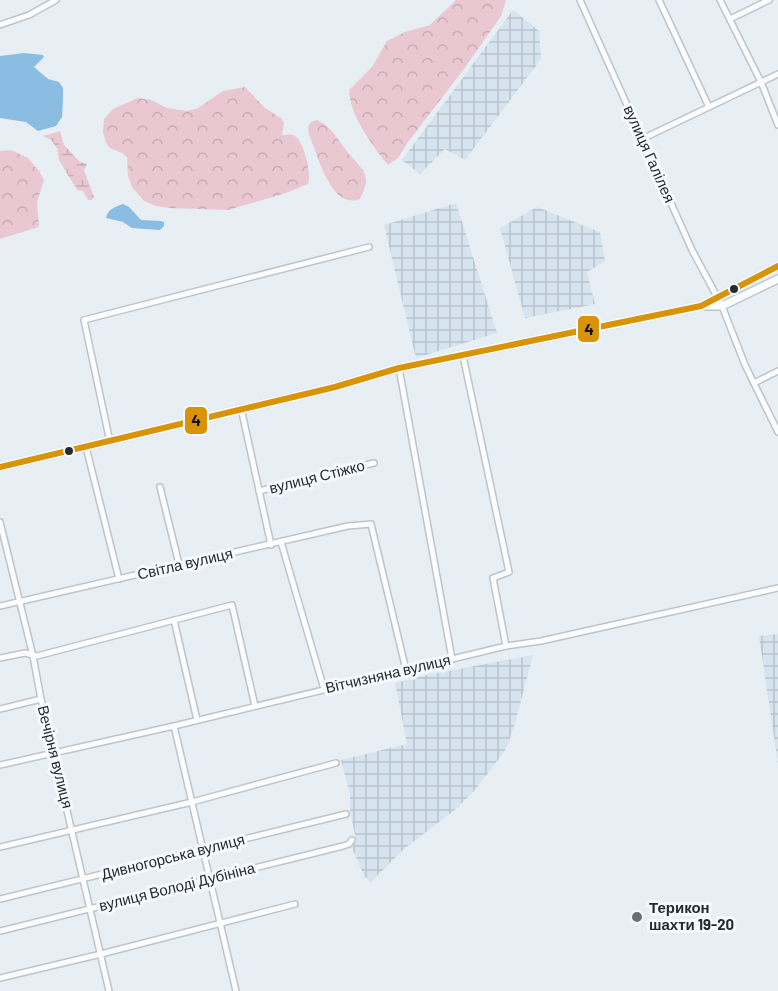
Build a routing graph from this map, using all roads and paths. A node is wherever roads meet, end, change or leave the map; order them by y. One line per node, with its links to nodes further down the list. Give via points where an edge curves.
1 (56, 0): 7 (street)
2 (580, 0): 12 (street, вулиця Галілея)
3 (659, 0): 10 (street)
4 (720, 0): 6 (street)
5 (769, 0): 6 (street)
6 (730, 19): 9 (street)
7 (0, 25)
8 (778, 74): 9 (street)
9 (761, 82): 10 (street); 11 (street)
10 (709, 108): 12 (street)
11 (778, 125)
12 (642, 139): 16 (street, вулиця Галілея)
13 (369, 247): 25 (street, via 84,320)
14 (778, 266): 16 (street)
15 (778, 279): 18 (street)
16 (717, 297): 17 (street); 18 (street, вулиця Галілея)
17 (700, 306): 18 (street); 19 (street)
18 (722, 306): 22 (street, вулиця Галілея)
19 (463, 356): 20 (street); 40 (street, via 509,572 493,578)
20 (399, 368): 23 (street); 43 (street)
21 (778, 371): 22 (street)
22 (754, 383): 24 (street, вулиця Галілея)
23 (240, 408): 25 (street); 30 (street)
24 (778, 432)
25 (110, 442): 26 (street)
26 (86, 447): 28 (street); 35 (street)
27 (374, 463): 30 (street, вулиця Стіжко)
28 (0, 467)
29 (160, 488): 34 (street)
30 (259, 491): 33 (street)
31 (0, 522): 37 (street, Вечірня вулиця)
32 (280, 542): 33 (street, Світла вулиця); 44 (street, Світла вулиця, via 371,524); 45 (street)
33 (271, 544): 34 (street, Світла вулиця)
34 (179, 564): 35 (street, Світла вулиця)
35 (118, 579): 37 (street, Світла вулиця)
36 (778, 588): 40 (street, Вітчизняна вулиця)
37 (18, 602): 38 (street, Світла вулиця); 41 (street, Вечірня вулиця)
38 (0, 606)
39 (174, 620): 41 (street); 47 (street, via 232,605); 49 (street)
40 (506, 646): 43 (street, Вітчизняна вулиця)
41 (33, 656): 42 (street, via 25,653); 46 (street, Вечірня вулиця)
42 (0, 658)
43 (452, 659): 44 (street, Вітчизняна вулиця)
44 (406, 670): 45 (street, Вітчизняна вулиця)
45 (324, 689): 47 (street, Вітчизняна вулиця)
46 (41, 699): 48 (street); 51 (street, Вечірня вулиця)
47 (255, 706): 49 (street, Вітчизняна вулиця)
48 (0, 709)
49 (197, 720): 50 (street, Вітчизняна вулиця)
50 (174, 726): 51 (street, Вітчизняна вулиця); 54 (street)
51 (53, 753): 53 (street, Вітчизняна вулиця); 56 (street, Вечірня вулиця)
52 (336, 763): 54 (street)
53 (0, 765)
54 (192, 802): 56 (street); 59 (street)
55 (346, 814): 59 (street, Дивногорська вулиця)
56 (73, 830): 58 (street); 60 (street, Вечірня вулиця)
57 (352, 840): 61 (street, вулиця Володі Дубініна, via 343,846)
58 (0, 847)
59 (203, 850): 60 (street, Дивногорська вулиця); 61 (street)
60 (83, 879): 62 (street, Дивногорська вулиця); 64 (street, Вечірня вулиця)
61 (210, 880): 64 (street, вулиця Володі Дубініна); 65 (street)
62 (0, 899)
63 (295, 904): 65 (street)
64 (90, 909): 66 (street, вулиця Володі Дубініна); 67 (street, Вечірня вулиця)
65 (220, 923): 67 (street); 70 (street)
66 (0, 931)
67 (101, 954): 68 (street); 69 (street, Вечірня вулиця)
68 (0, 978)
69 (109, 991)
70 (236, 991)

